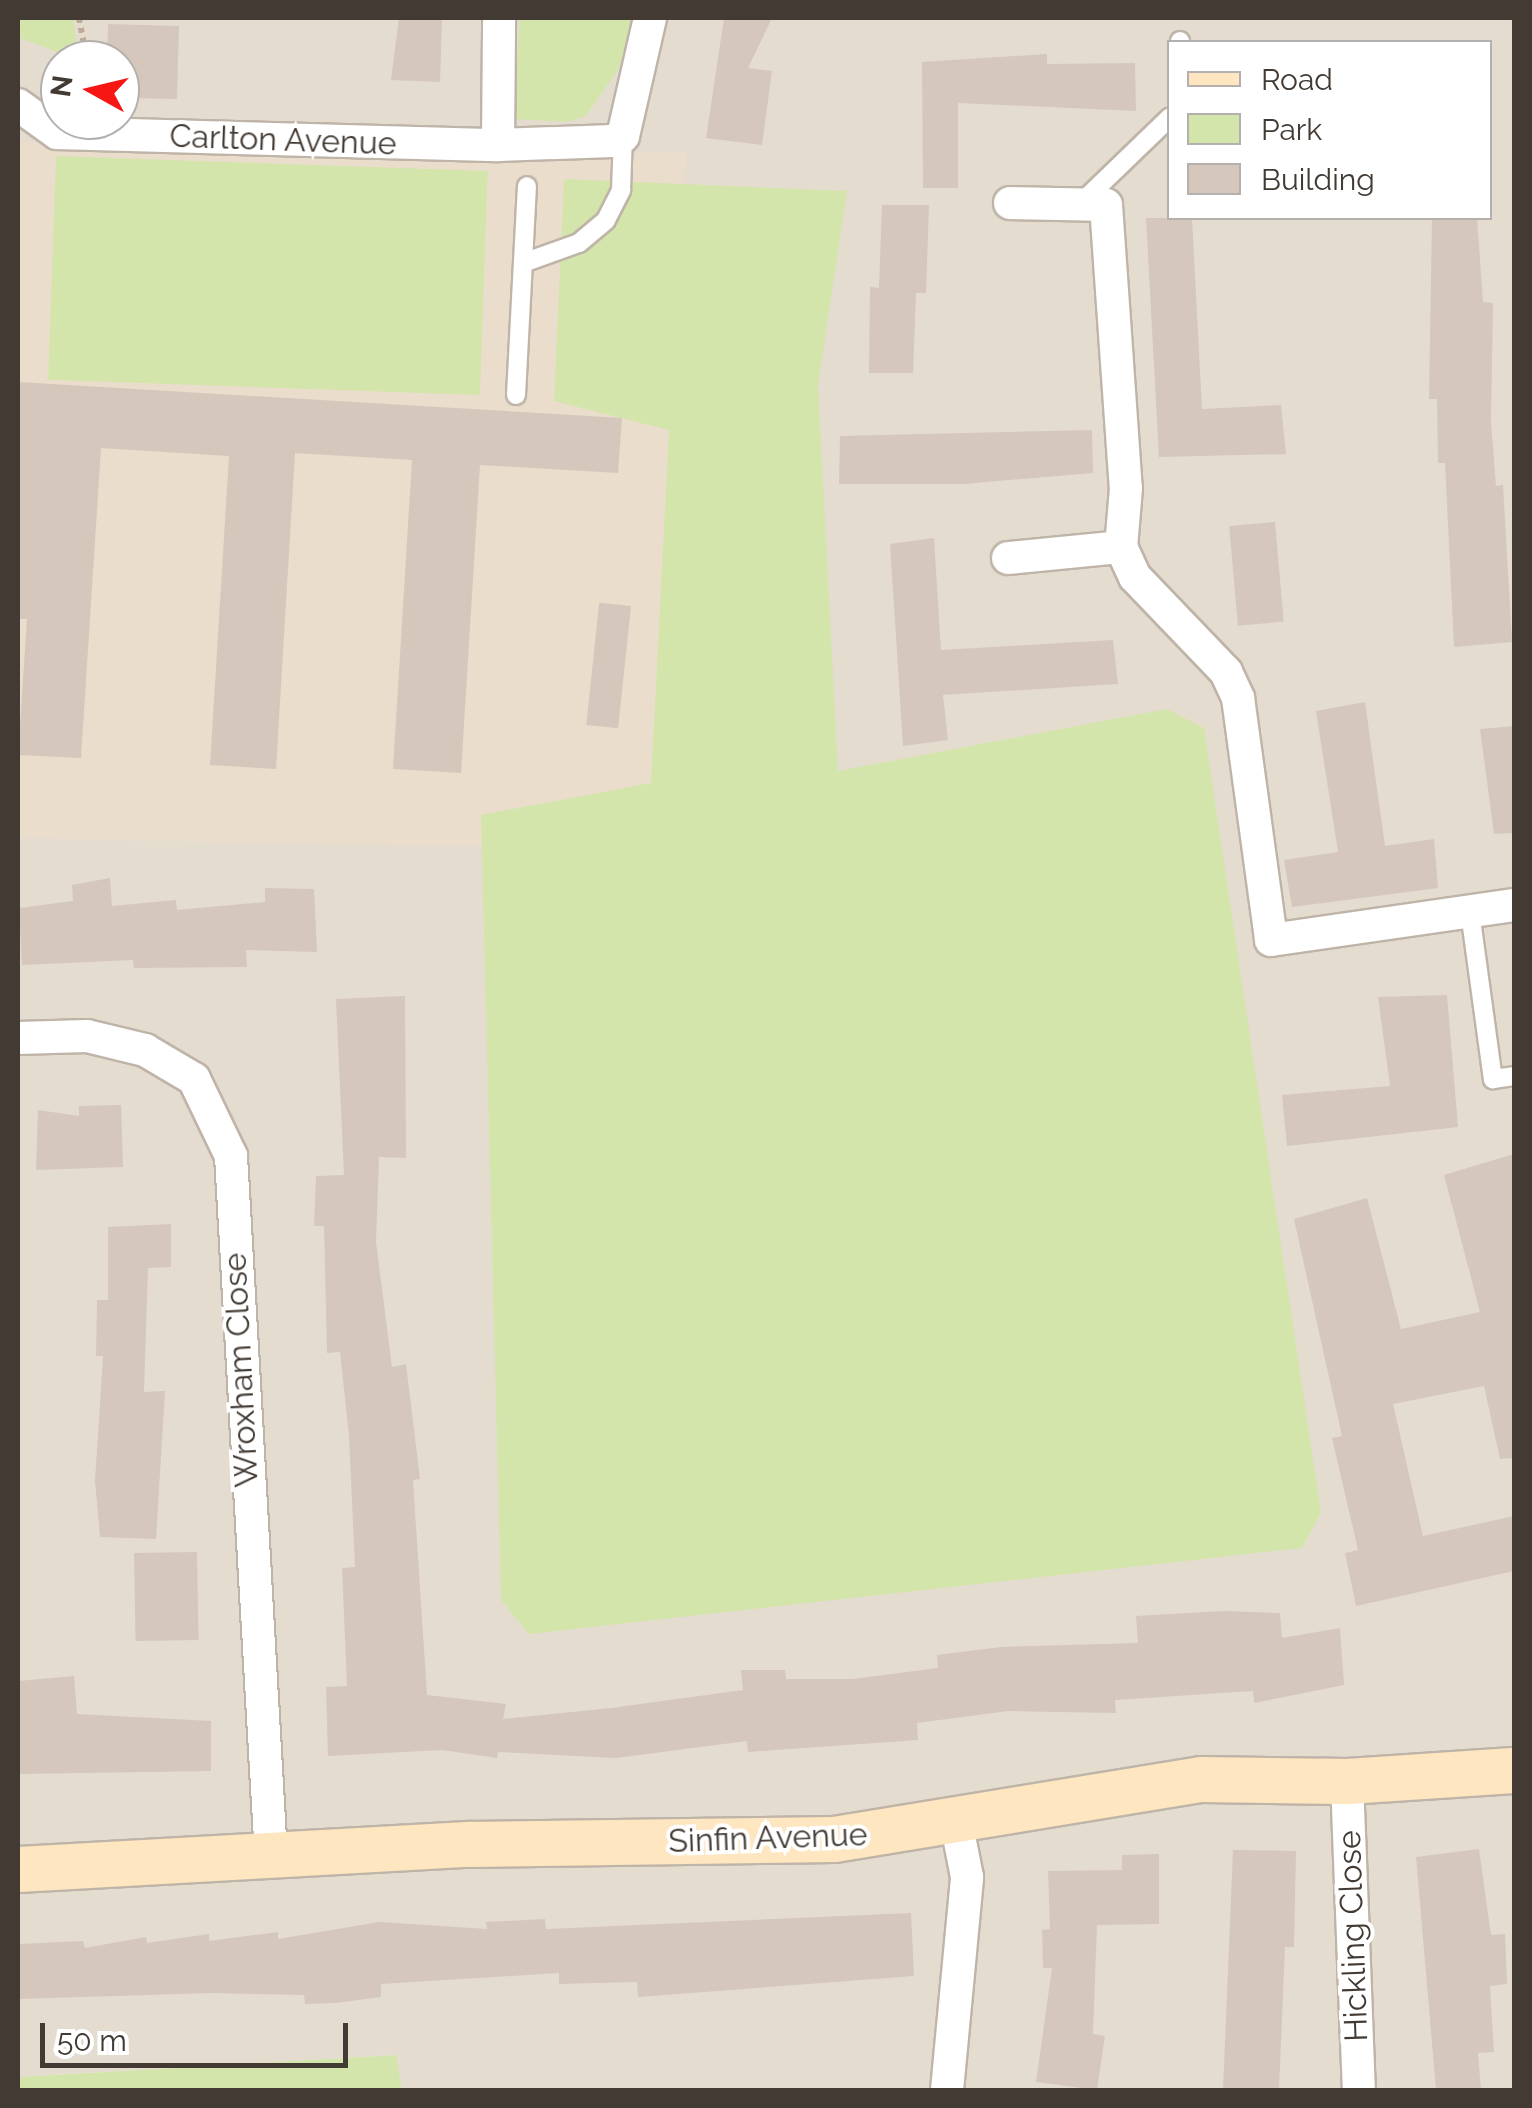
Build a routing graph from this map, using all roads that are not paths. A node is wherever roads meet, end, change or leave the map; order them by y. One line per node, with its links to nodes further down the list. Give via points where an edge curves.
1 (499, 18): 6 (street)
2 (650, 18): 5 (street)
3 (18, 106): 6 (street, Carlton Avenue, via 58,133)
4 (1167, 121): 9 (lane)
5 (623, 136): 6 (street, Carlton Avenue); 10 (lane, via 620,190 606,220 579,243)
6 (498, 145)
7 (527, 186): 10 (lane)
8 (1010, 203): 9 (street)
9 (1080, 204): 12 (street, via 1106,205 1126,488)
10 (523, 263): 11 (lane)
11 (516, 395)
12 (1122, 548): 13 (street); 15 (street, via 1135,576 1226,672 1238,698 1271,940)
13 (1008, 558)
14 (1514, 905): 15 (street)
15 (1470, 912): 17 (lane, via 1493,1079)
16 (18, 1038): 21 (street, Wroxham Close, via 86,1036 145,1050 194,1079 230,1156)
17 (1514, 1076)
18 (1514, 1770): 19 (street, Sinfin Avenue)
19 (1348, 1781): 20 (street, Sinfin Avenue, via 1201,1780); 24 (street, Hickling Close)
20 (956, 1821): 21 (street, Sinfin Avenue, via 769,1843 471,1844); 23 (street, via 967,1877)
21 (272, 1856): 22 (street, Sinfin Avenue)
22 (18, 1869)
23 (947, 2090)
24 (1359, 2090)

